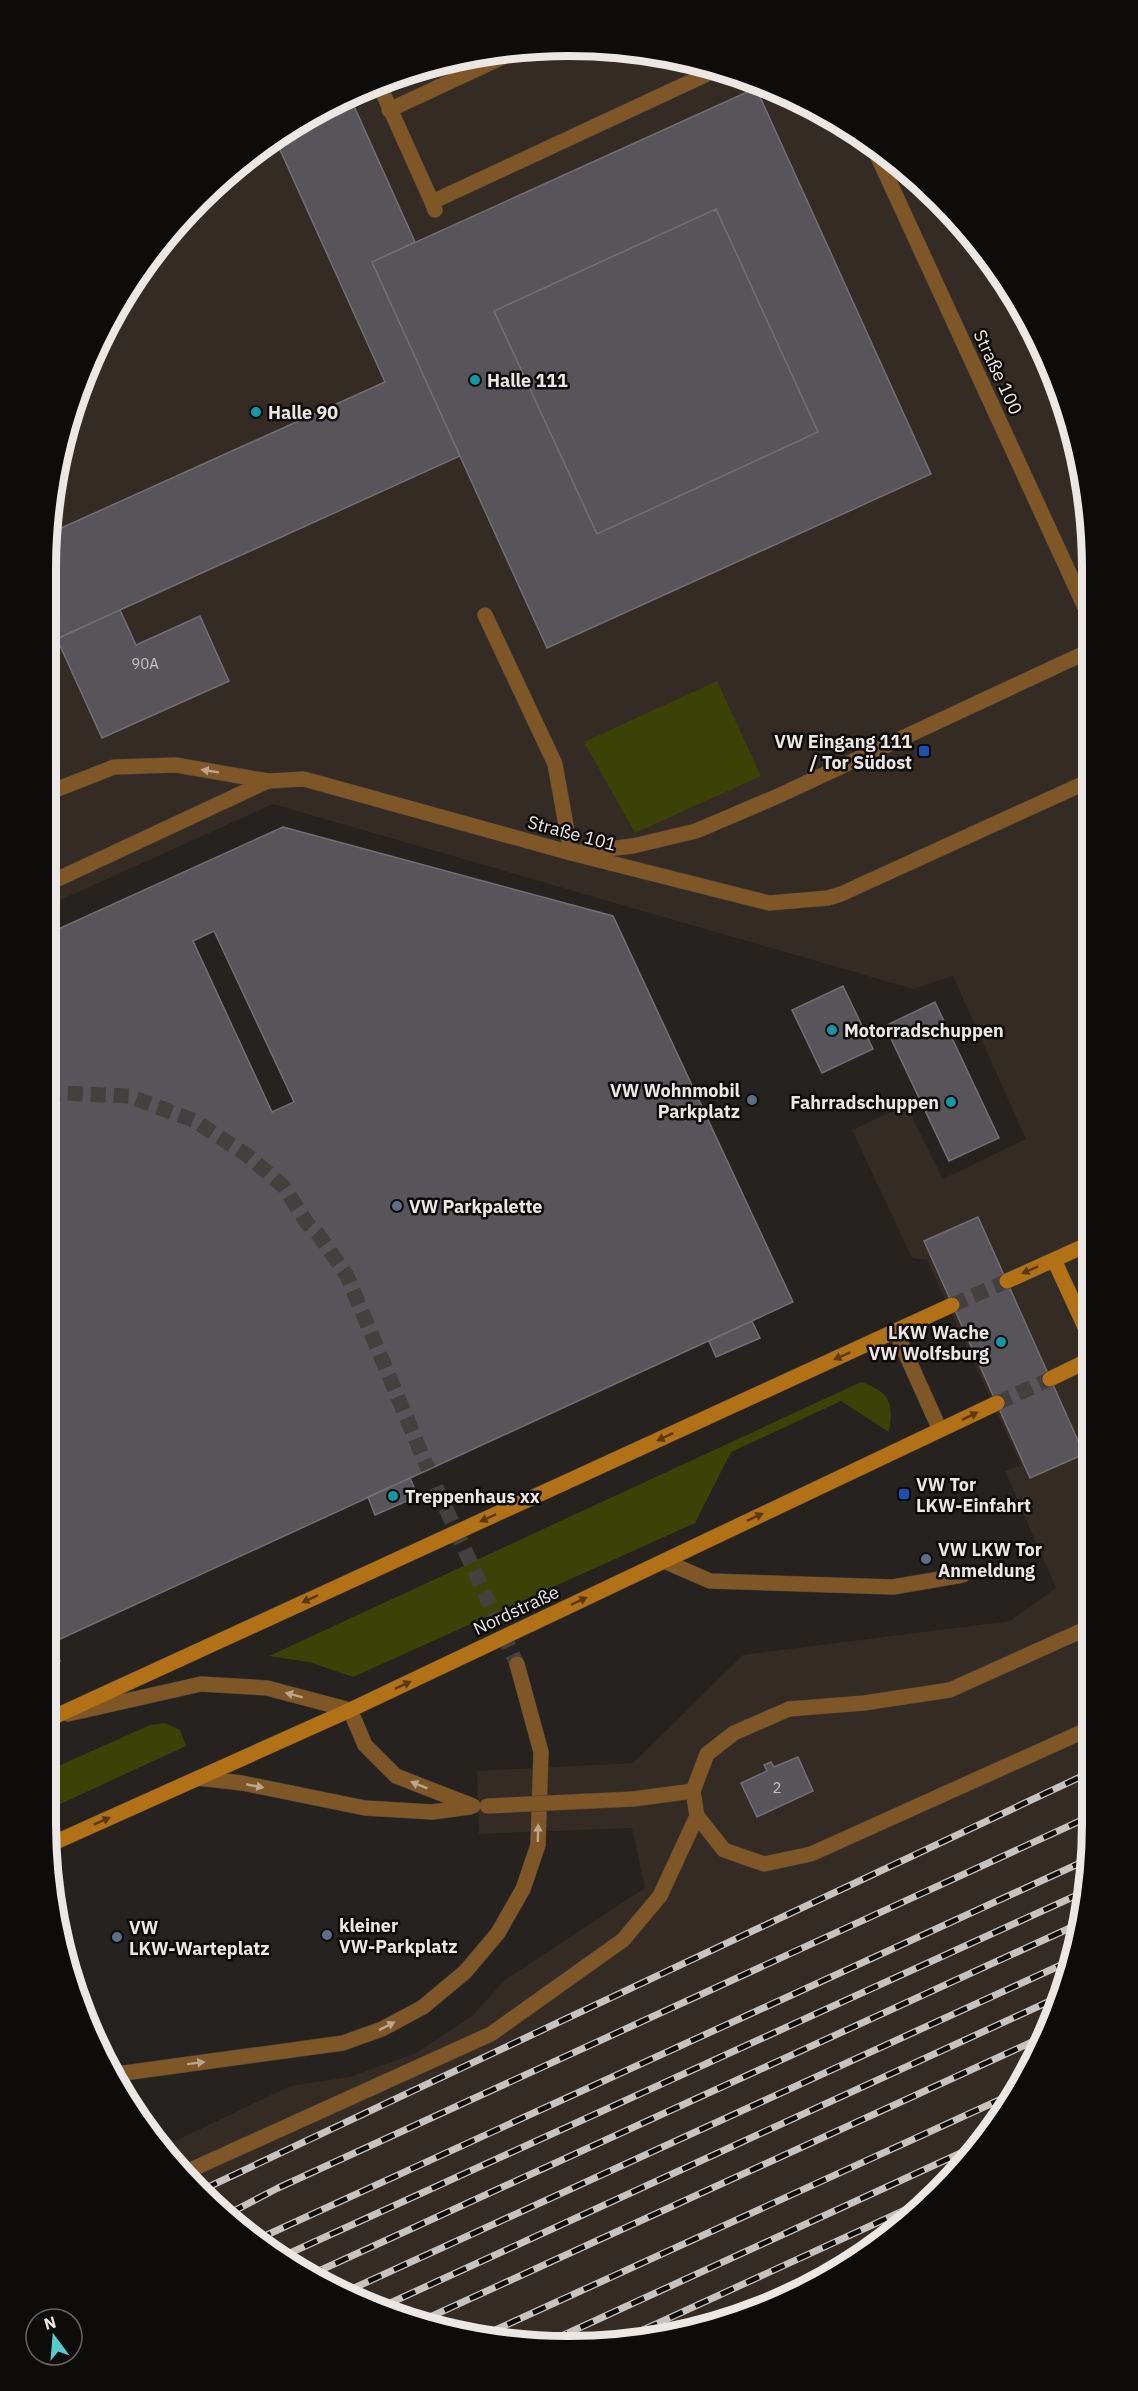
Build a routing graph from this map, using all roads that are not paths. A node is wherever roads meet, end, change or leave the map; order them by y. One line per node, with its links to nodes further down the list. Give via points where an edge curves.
1 (494, 61): 4 (street)
2 (707, 74): 4 (street, via 433,206)
3 (382, 91): 4 (street)
4 (389, 110)
5 (879, 160): 6 (street, Straße 100)
6 (1082, 601)
7 (485, 615): 12 (street, via 555,764)
8 (1082, 654): 12 (street, via 696,831 633,846)
9 (268, 781): 11 (street, one-way to 11, via 176,765 114,767); 12 (street, Straße 101, via 304,779); 13 (street, Straße 101)
10 (1082, 784): 12 (street, Straße 101, via 828,898 769,903)
11 (56, 790)
12 (571, 853)
13 (56, 880)
14 (1082, 1247): 15 (street)
15 (1054, 1260): 16 (street, one-way to 16); 18 (street)
16 (1006, 1281)
17 (952, 1305): 19 (street)
18 (1082, 1321)
19 (896, 1332): 23 (street); 29 (street, one-way to 29)
20 (1082, 1363): 21 (street)
21 (1050, 1379)
22 (997, 1403): 23 (street, Nordstraße, one-way to 22)
23 (940, 1430): 24 (street, Nordstraße, one-way to 23)
24 (664, 1561): 25 (street, via 710,1581 893,1587); 28 (street, Nordstraße, one-way to 24)
25 (963, 1575)
26 (1082, 1631): 33 (street, via 950,1690 789,1709 734,1733 707,1754)
27 (517, 1664): 37 (street, one-way to 27, via 343,2043 382,2029 423,2007 465,1972 498,1934 524,1889 538,1845 541,1752)
28 (350, 1710): 30 (street, one-way to 30, via 267,1688 201,1684); 32 (street, Nordstraße); 34 (street, one-way to 28, via 396,1776 365,1744)
29 (56, 1716)
30 (56, 1718)
31 (1082, 1732): 35 (street, via 811,1854 764,1864 724,1850)
32 (198, 1778): 34 (street, one-way to 34, via 365,1808 432,1812); 36 (street, Nordstraße, one-way to 32)
33 (693, 1791): 34 (street, bridge, via 633,1799); 35 (street)
34 (480, 1806)
35 (697, 1816): 38 (street, via 660,1896 623,1940 492,2034)
36 (57, 1842)
37 (122, 2075)
38 (191, 2170)

